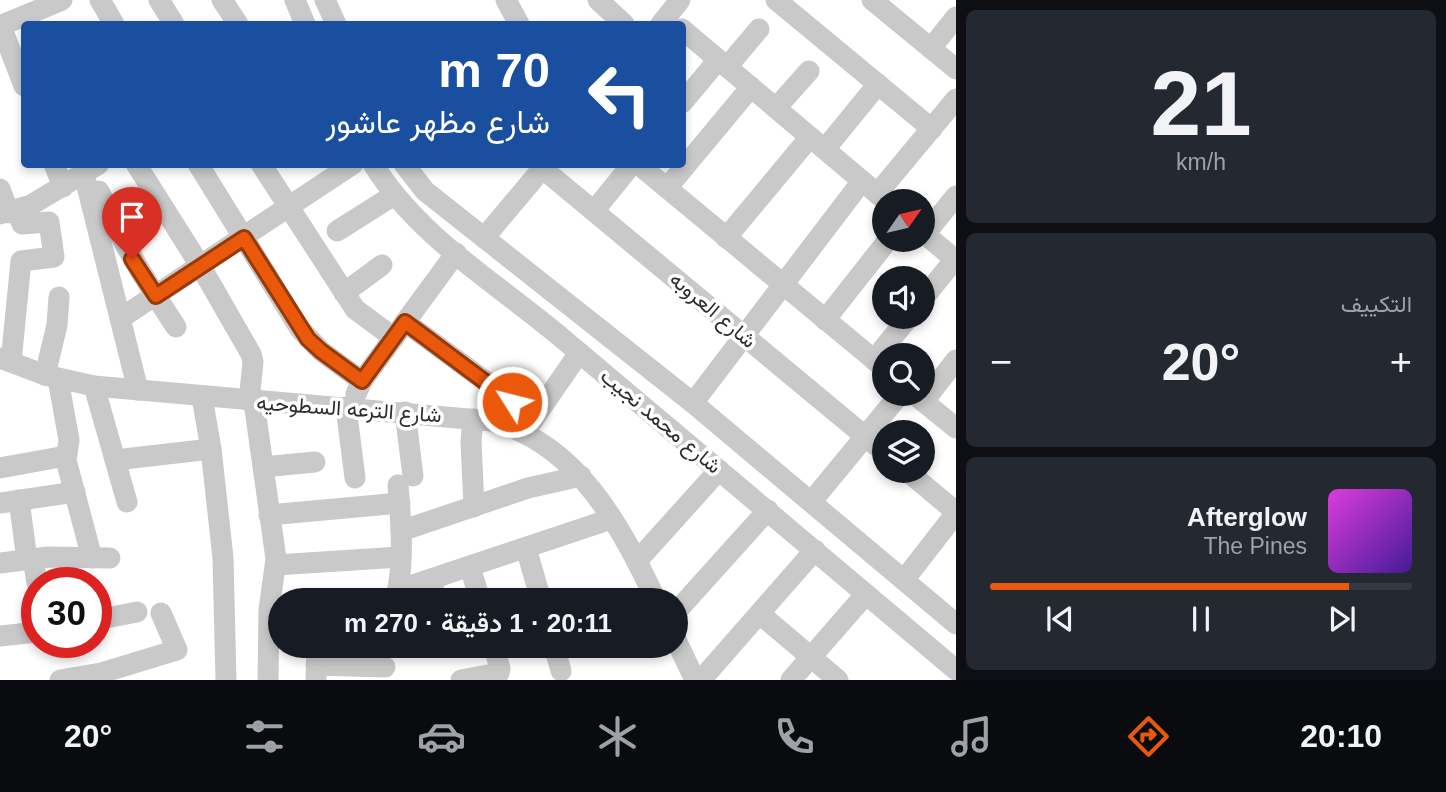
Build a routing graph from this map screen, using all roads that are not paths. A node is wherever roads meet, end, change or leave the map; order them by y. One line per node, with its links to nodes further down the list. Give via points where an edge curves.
1 (100, 0): 12 (street)
2 (159, 0): 13 (street)
3 (222, 0): 14 (street)
4 (295, 0): 15 (street)
5 (325, 0): 16 (street)
6 (506, 0): 17 (street)
7 (598, 0): 18 (street)
8 (776, 0): 27 (street)
9 (872, 0): 22 (street)
10 (52, 11): 19 (street)
11 (956, 17): 22 (street)
12 (112, 21)
13 (172, 21)
14 (236, 21)
15 (304, 21)
16 (335, 21)
17 (517, 21)
18 (621, 21)
19 (1, 26): 26 (street)
20 (686, 26): 23 (street)
21 (759, 29): 23 (street)
22 (931, 48): 24 (street)
23 (723, 63): 28 (street); 29 (street)
24 (956, 69)
25 (809, 71): 31 (street)
26 (21, 78)
27 (878, 84): 32 (street); 33 (street)
28 (751, 87): 31 (street); 34 (street)
29 (686, 99)
30 (956, 99): 32 (street)
31 (776, 108): 33 (street)
32 (932, 128): 52 (street)
33 (817, 143): 51 (street); 61 (street)
34 (686, 165)
35 (56, 168): 48 (street)
36 (139, 168): 69 (street)
37 (200, 168): 62 (street)
38 (264, 168): 56 (street)
39 (347, 168): 56 (street)
40 (376, 168): 53 (street, شارع محمد نجيب)
41 (407, 168): 63 (street, شارع محمد نجيب, via 425,191)
42 (543, 168): 63 (street)
43 (545, 168): 57 (street, شارع العروبه)
44 (629, 168): 57 (street)
45 (643, 168): 49 (street)
46 (684, 168): 49 (street)
47 (91, 170): 48 (street); 73 (street, via 118,233); 76 (street)
48 (63, 187): 58 (street)
49 (667, 188): 61 (street)
50 (0, 189): 58 (street)
51 (872, 189)
52 (878, 189)
53 (394, 195): 60 (street); 66 (street, شارع محمد نجيب)
54 (872, 195): 70 (street)
55 (956, 196): 59 (street)
56 (289, 208): 62 (street); 72 (street)
57 (594, 211): 81 (street, شارع العروبه)
58 (9, 213): 84 (street, via 22,224 49,222 54,257 21,261)
59 (935, 220)
60 (337, 231)
61 (726, 237): 70 (street)
62 (244, 238): 69 (street); 87 (street, via 308,339)
63 (484, 238): 75 (street, شارع محمد نجيب)
64 (935, 242): 67 (street)
65 (879, 252): 77 (street)
66 (456, 253): 79 (street, شارع محمد نجيب); 80 (street)
67 (956, 260): 71 (street)
68 (382, 265): 72 (street)
69 (201, 267): 73 (street); 92 (street, via 251,354)
70 (783, 285): 77 (street); 81 (street)
71 (935, 285)
72 (344, 293): 80 (street, via 362,315)
73 (156, 296): 76 (street); 78 (street)
74 (59, 297): 86 (street)
75 (566, 302): 79 (street); 93 (street, شارع محمد نجيب)
76 (121, 318): 90 (street)
77 (825, 320): 83 (street)
78 (176, 327)
79 (548, 327): 82 (street, شارع محمد نجيب)
80 (400, 330): 87 (street); 99 (street)
81 (744, 335): 93 (street); 101 (street, شارع العروبه)
82 (579, 353): 99 (street); 109 (street, شارع محمد نجيب)
83 (872, 358)
84 (6, 360): 86 (street, شارع الترعه السطوحيه)
85 (956, 360): 88 (street)
86 (52, 377): 89 (street, شارع الترعه السطوحيه); 104 (street, via 69,440)
87 (362, 381): 96 (street)
88 (935, 382)
89 (94, 386): 90 (street, شارع الترعه السطوحيه); 105 (street)
90 (138, 390): 91 (street, شارع الترعه السطوحيه)
91 (202, 397): 92 (street, شارع الترعه السطوحيه); 103 (street)
92 (251, 401): 96 (street, شارع الترعه السطوحيه); 107 (street)
93 (693, 403): 116 (street, شارع محمد نجيب)
94 (890, 406): 101 (street)
95 (929, 406): 100 (street)
96 (349, 407): 97 (street, شارع الترعه السطوحيه); 111 (street)
97 (405, 412): 98 (street, شارع الترعه السطوحيه); 113 (street)
98 (473, 419): 99 (street, شارع الترعه السطوحيه); 118 (street)
99 (529, 425): 110 (street, شارع الترعه السطوحيه)
100 (956, 428)
101 (865, 436): 102 (street, شارع العروبه); 116 (street)
102 (872, 442)
103 (211, 449): 105 (street); 159 (street, via 224,568)
104 (66, 456): 108 (street); 114 (street)
105 (115, 460): 117 (street)
106 (316, 462): 107 (street)
107 (262, 467): 121 (street)
108 (0, 468)
109 (719, 470): 119 (street, شارع محمد نجيب); 128 (street)
110 (581, 475): 118 (street); 122 (street, شارع الترعه السطوحيه)
111 (355, 478)
112 (921, 483): 120 (street)
113 (403, 488): 121 (street); 123 (street)
114 (75, 492): 115 (street); 127 (street, via 101,558)
115 (10, 501): 127 (street)
116 (813, 501): 134 (street, شارع محمد نجيب)
117 (127, 502)
118 (474, 507): 123 (street)
119 (768, 510): 125 (street, شارع محمد نجيب); 142 (street)
120 (956, 513): 134 (street)
121 (269, 515): 130 (street)
122 (611, 519): 124 (street); 128 (street, شارع الترعه السطوحيه)
123 (401, 531): 126 (street)
124 (526, 548): 132 (street); 139 (street)
125 (815, 550): 141 (street, شارع محمد نجيب); 145 (street)
126 (400, 557): 130 (street); 135 (street)
127 (30, 559): 129 (street); 131 (street)
128 (637, 561): 140 (street, شارع الترعه السطوحيه)
129 (0, 563)
130 (276, 565): 160 (street, via 269,610)
131 (32, 567)
132 (470, 567): 133 (street); 138 (street)
133 (432, 579): 136 (street); 137 (street)
134 (904, 580): 147 (street, شارع محمد نجيب)
135 (398, 588)
136 (412, 588)
137 (433, 588)
138 (476, 588)
139 (538, 588)
140 (650, 588)
141 (866, 594): 150 (street); 156 (street, شارع محمد نجيب)
142 (688, 599)
143 (137, 612): 146 (street)
144 (161, 612): 158 (street, via 177,650)
145 (760, 614): 150 (street); 163 (street)
146 (112, 617)
147 (956, 624)
148 (21, 634): 149 (street)
149 (0, 636)
150 (811, 657): 164 (street); 165 (street)
151 (497, 658): 161 (street, via 500,669 496,675)
152 (557, 658): 157 (street)
153 (685, 658): 162 (street)
154 (316, 664): 155 (street)
155 (386, 665)
156 (956, 670)
157 (561, 671)
158 (60, 680)
159 (226, 680)
160 (268, 680)
161 (461, 680)
162 (695, 680)
163 (701, 680)
164 (791, 680)
165 (838, 680)

